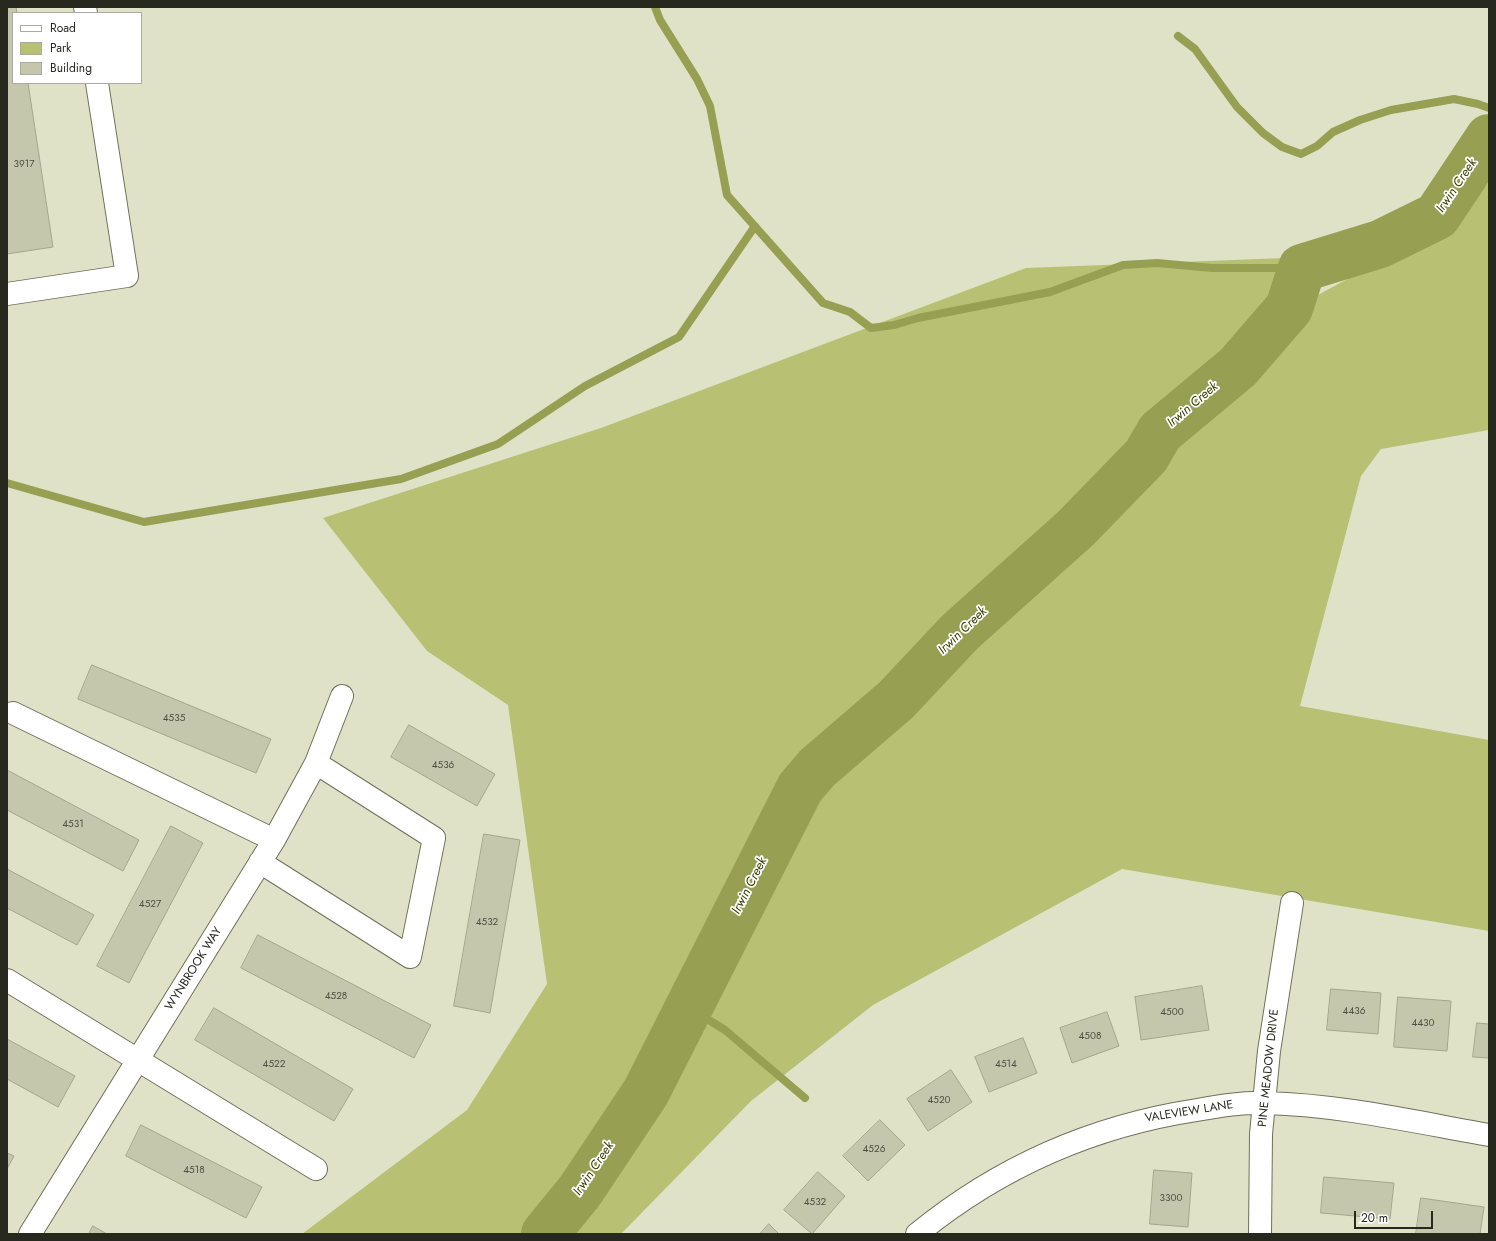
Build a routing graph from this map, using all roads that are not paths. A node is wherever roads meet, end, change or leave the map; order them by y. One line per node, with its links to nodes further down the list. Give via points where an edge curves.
1 (97, 84): 2 (street, via 127,276)
2 (7, 294)
3 (342, 696): 5 (street, WYNBROOK WAY)
4 (12, 713): 6 (street)
5 (316, 763): 6 (street, WYNBROOK WAY); 7 (street, via 434,838 410,957)
6 (274, 840): 7 (street, WYNBROOK WAY)
7 (260, 862): 10 (street, WYNBROOK WAY)
8 (1292, 903): 11 (street, PINE MEADOW DRIVE, via 1269,1051)
9 (7, 980): 10 (street)
10 (138, 1060): 13 (street); 14 (street, WYNBROOK WAY)
11 (1264, 1103): 12 (street, VALEVIEW LANE, via 1342,1109); 15 (street, VALEVIEW LANE, via 1230,1105 1171,1114 1137,1121 1067,1143 1031,1159 976,1190); 16 (street, PINE MEADOW DRIVE, via 1261,1134)
12 (1489, 1135)
13 (316, 1169)
14 (30, 1234)
15 (917, 1234)
16 (1260, 1234)

